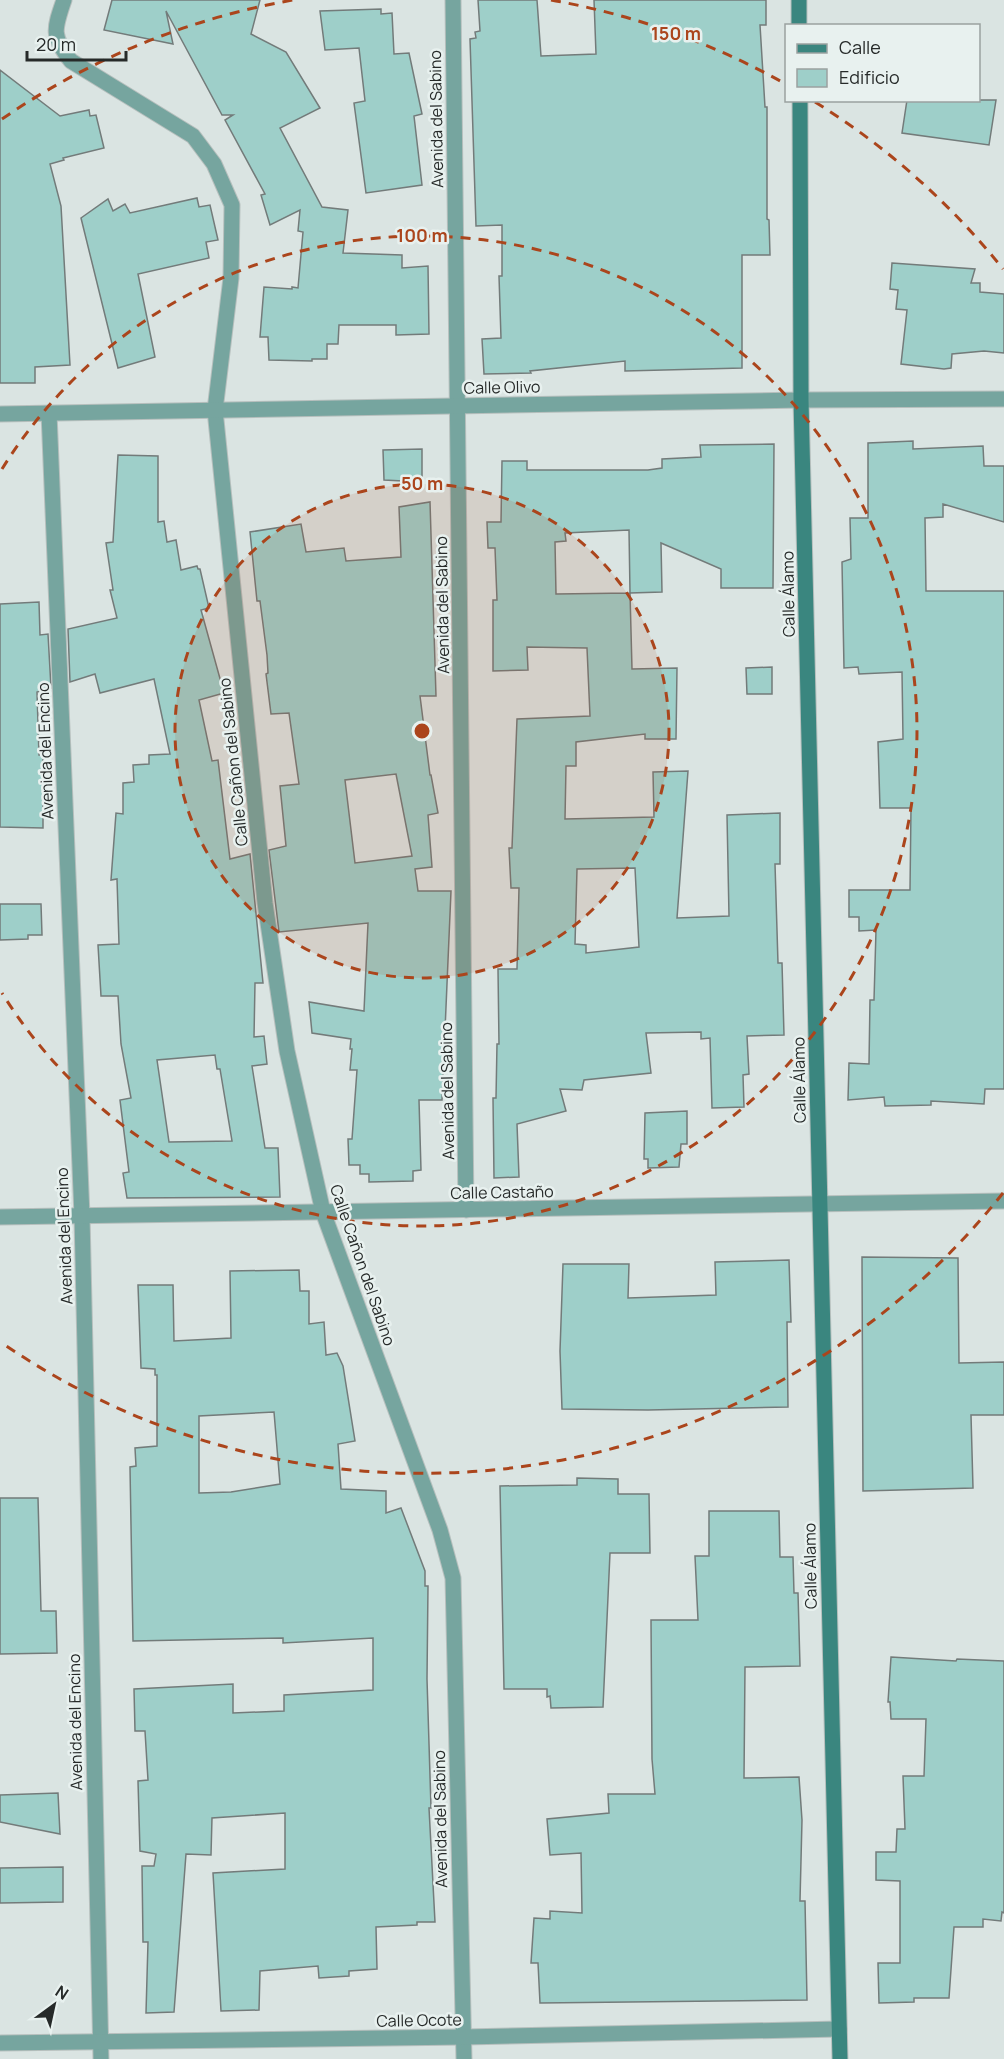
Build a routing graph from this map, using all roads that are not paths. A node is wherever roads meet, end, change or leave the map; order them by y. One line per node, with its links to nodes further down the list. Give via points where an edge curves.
1 (64, 0): 9 (street, Calle Cañon del Sabino, via 55,26 59,46 71,61 193,136 214,164 232,206 231,278)
2 (453, 0): 8 (street, Avenida del Sabino)
3 (799, 0): 4 (main road)
4 (799, 24)
5 (800, 102): 7 (main road, Calle Álamo)
6 (1004, 399): 7 (street, Calle Olivo)
7 (801, 400): 8 (street, Calle Olivo); 13 (main road, Calle Álamo)
8 (458, 406): 9 (street, Calle Olivo); 14 (street, Avenida del Sabino)
9 (215, 410): 10 (street, Calle Olivo); 15 (street, Calle Cañon del Sabino, via 266,903 287,1052)
10 (49, 413): 11 (street, Calle Olivo); 16 (street, Avenida del Encino)
11 (0, 414)
12 (1004, 1201): 13 (street, Calle Castaño)
13 (820, 1204): 14 (street, Calle Castaño); 19 (main road, Calle Álamo)
14 (466, 1210): 15 (street, Calle Castaño)
15 (322, 1212): 16 (street, Calle Castaño); 18 (street, Calle Cañon del Sabino, via 440,1530)
16 (82, 1216): 17 (street, Calle Castaño); 21 (street, Avenida del Encino)
17 (0, 1217)
18 (453, 1578): 20 (street, Avenida del Sabino)
19 (839, 2029): 20 (street, Calle Ocote); 25 (main road, Calle Álamo)
20 (464, 2037): 21 (street, Calle Ocote); 24 (street, Avenida del Sabino)
21 (101, 2042): 22 (street, Calle Ocote); 23 (street, Avenida del Encino)
22 (0, 2043)
23 (101, 2059)
24 (464, 2059)
25 (840, 2059)

